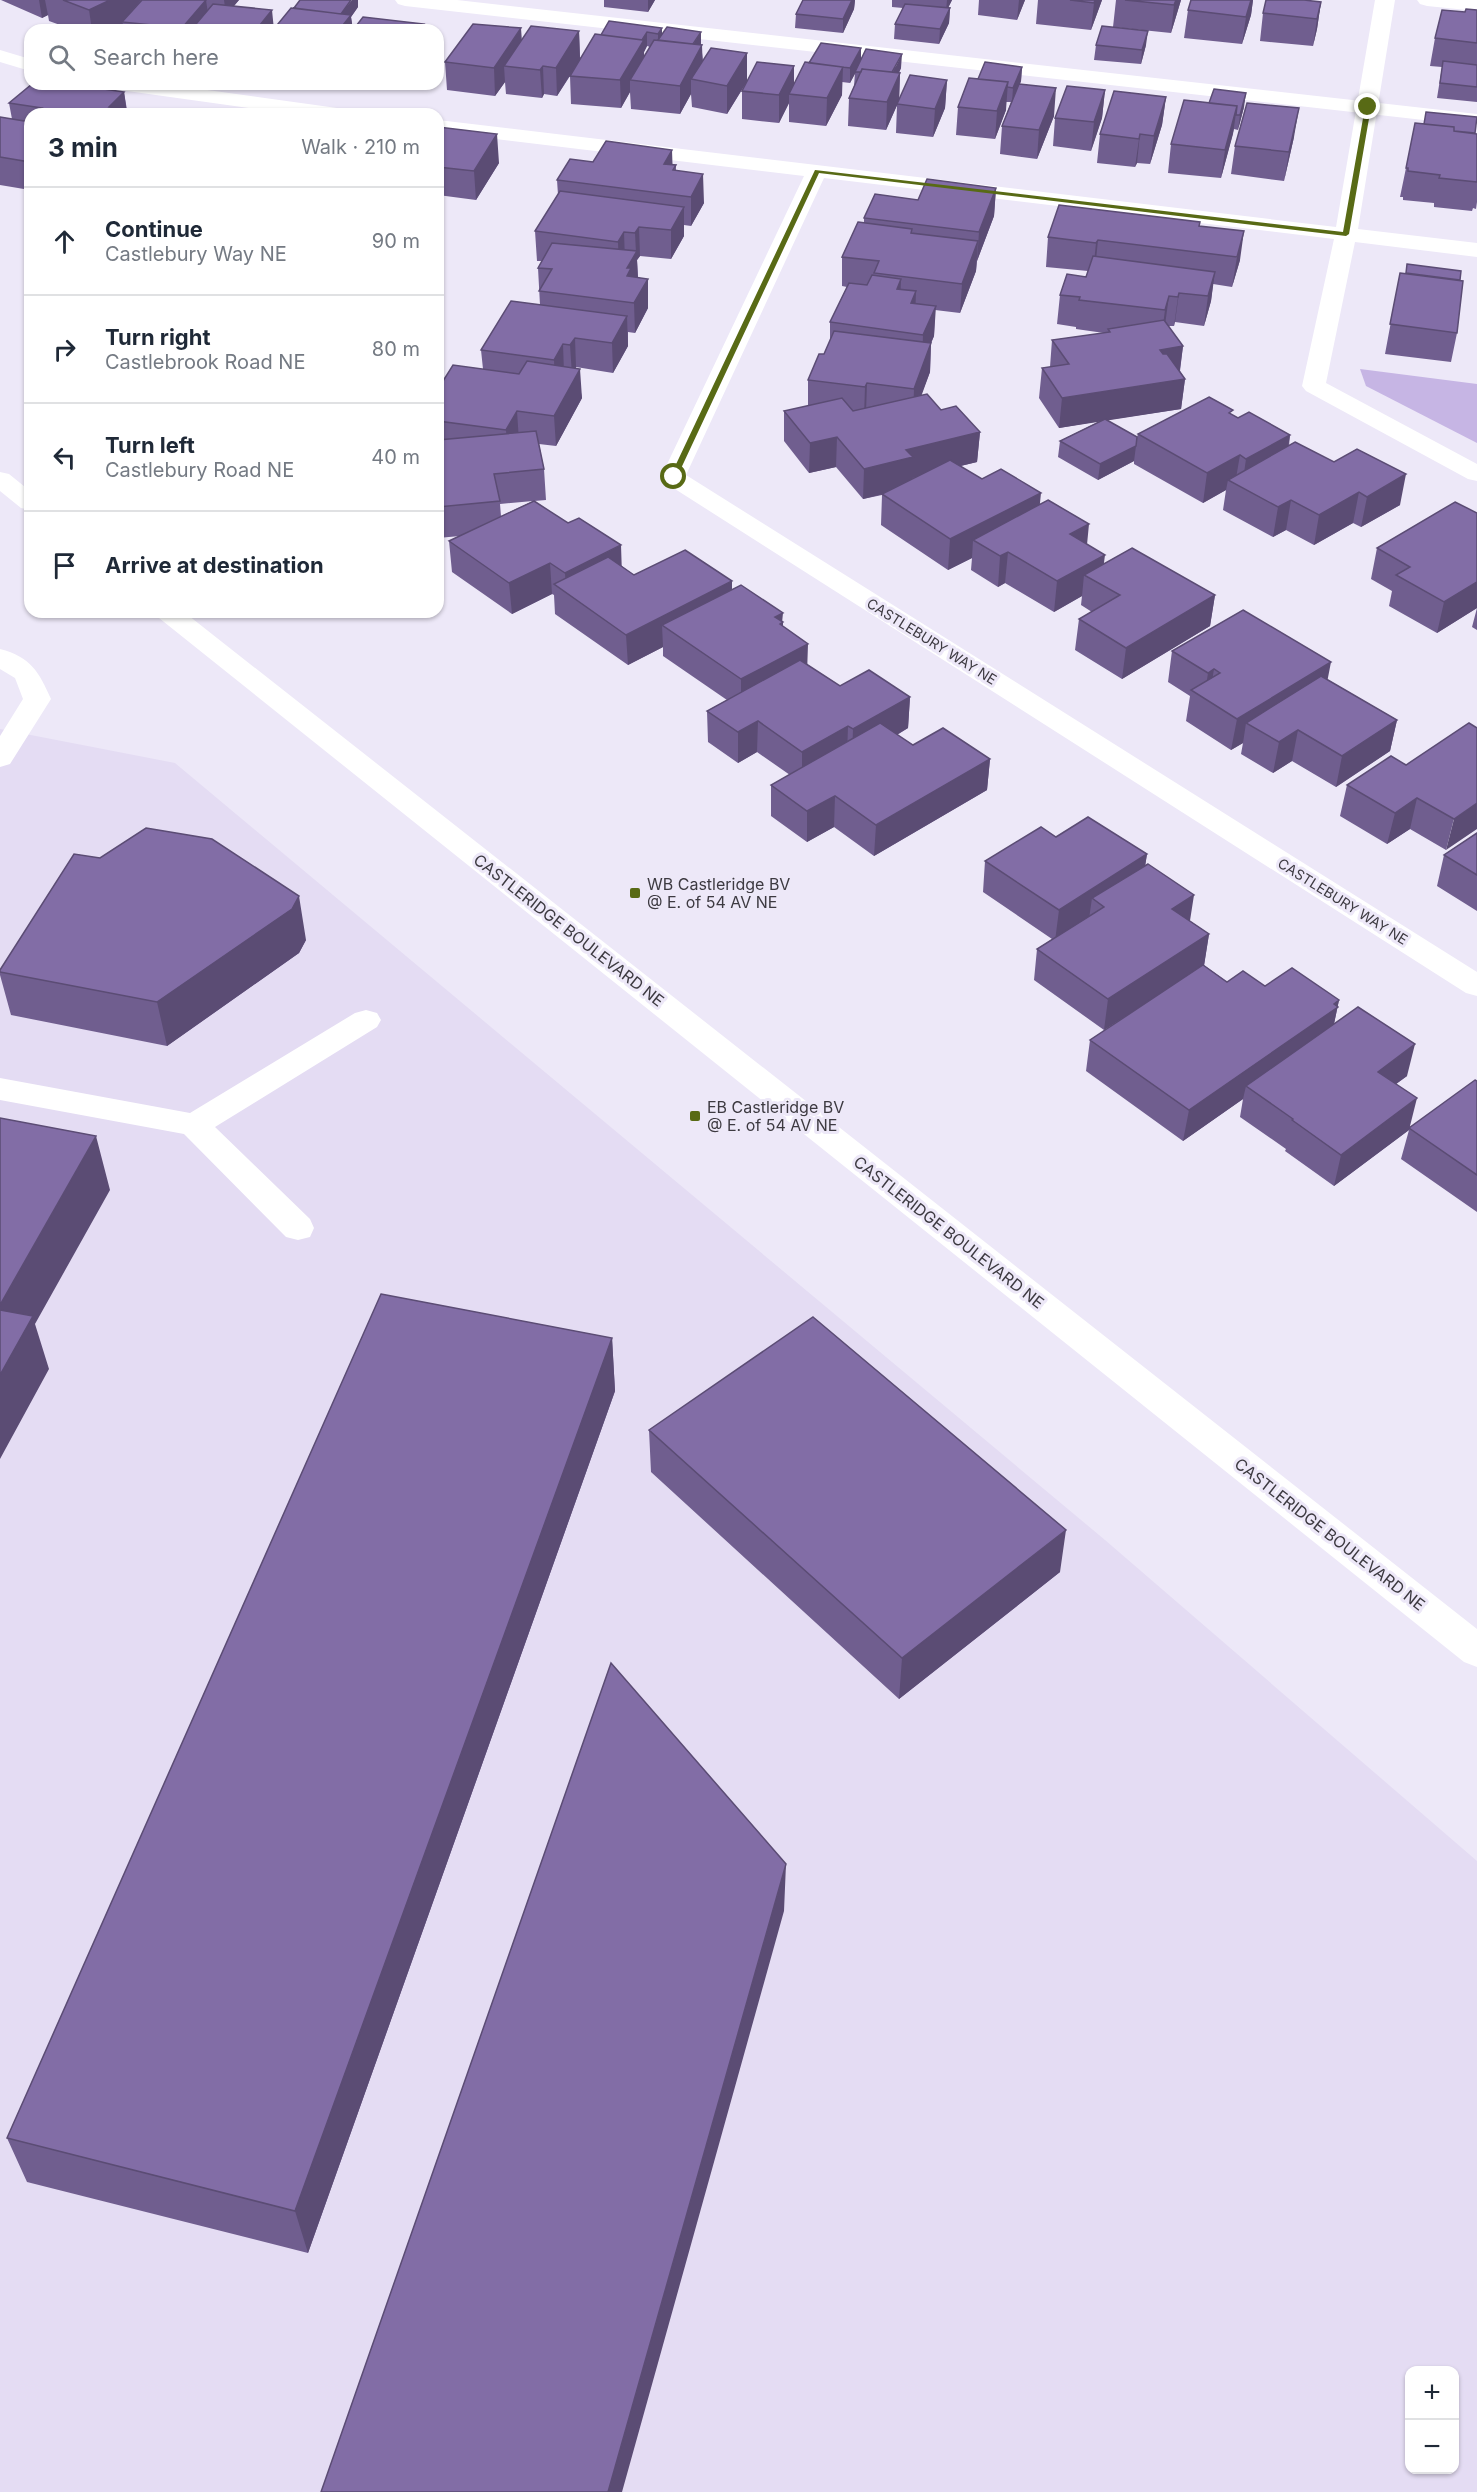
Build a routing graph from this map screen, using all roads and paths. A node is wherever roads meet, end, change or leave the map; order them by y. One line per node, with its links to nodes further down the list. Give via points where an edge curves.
1 (405, 0): 4 (street)
2 (1385, 0): 9 (street)
3 (1427, 0): 5 (street)
4 (472, 3): 9 (street)
5 (1477, 5)
6 (0, 56): 7 (street)
7 (24, 63)
8 (158, 90): 10 (street)
9 (1368, 107): 11 (street); 14 (street)
10 (273, 108)
11 (1477, 120)
12 (444, 127): 13 (street)
13 (817, 171): 14 (street); 22 (street, CASTLEBURY WAY NE, via 674,477)
14 (1346, 234): 15 (street); 16 (street, via 1314,386)
15 (1477, 250)
16 (1477, 474)
17 (0, 479): 18 (street)
18 (24, 498)
19 (176, 618): 27 (street, CASTLERIDGE BOULEVARD NE)
20 (0, 657): 21 (street, via 27,674 37,699)
21 (0, 758)
22 (1477, 986)
23 (366, 1020): 25 (street)
24 (0, 1089): 25 (street)
25 (194, 1125): 26 (street)
26 (298, 1228)
27 (1477, 1651)

